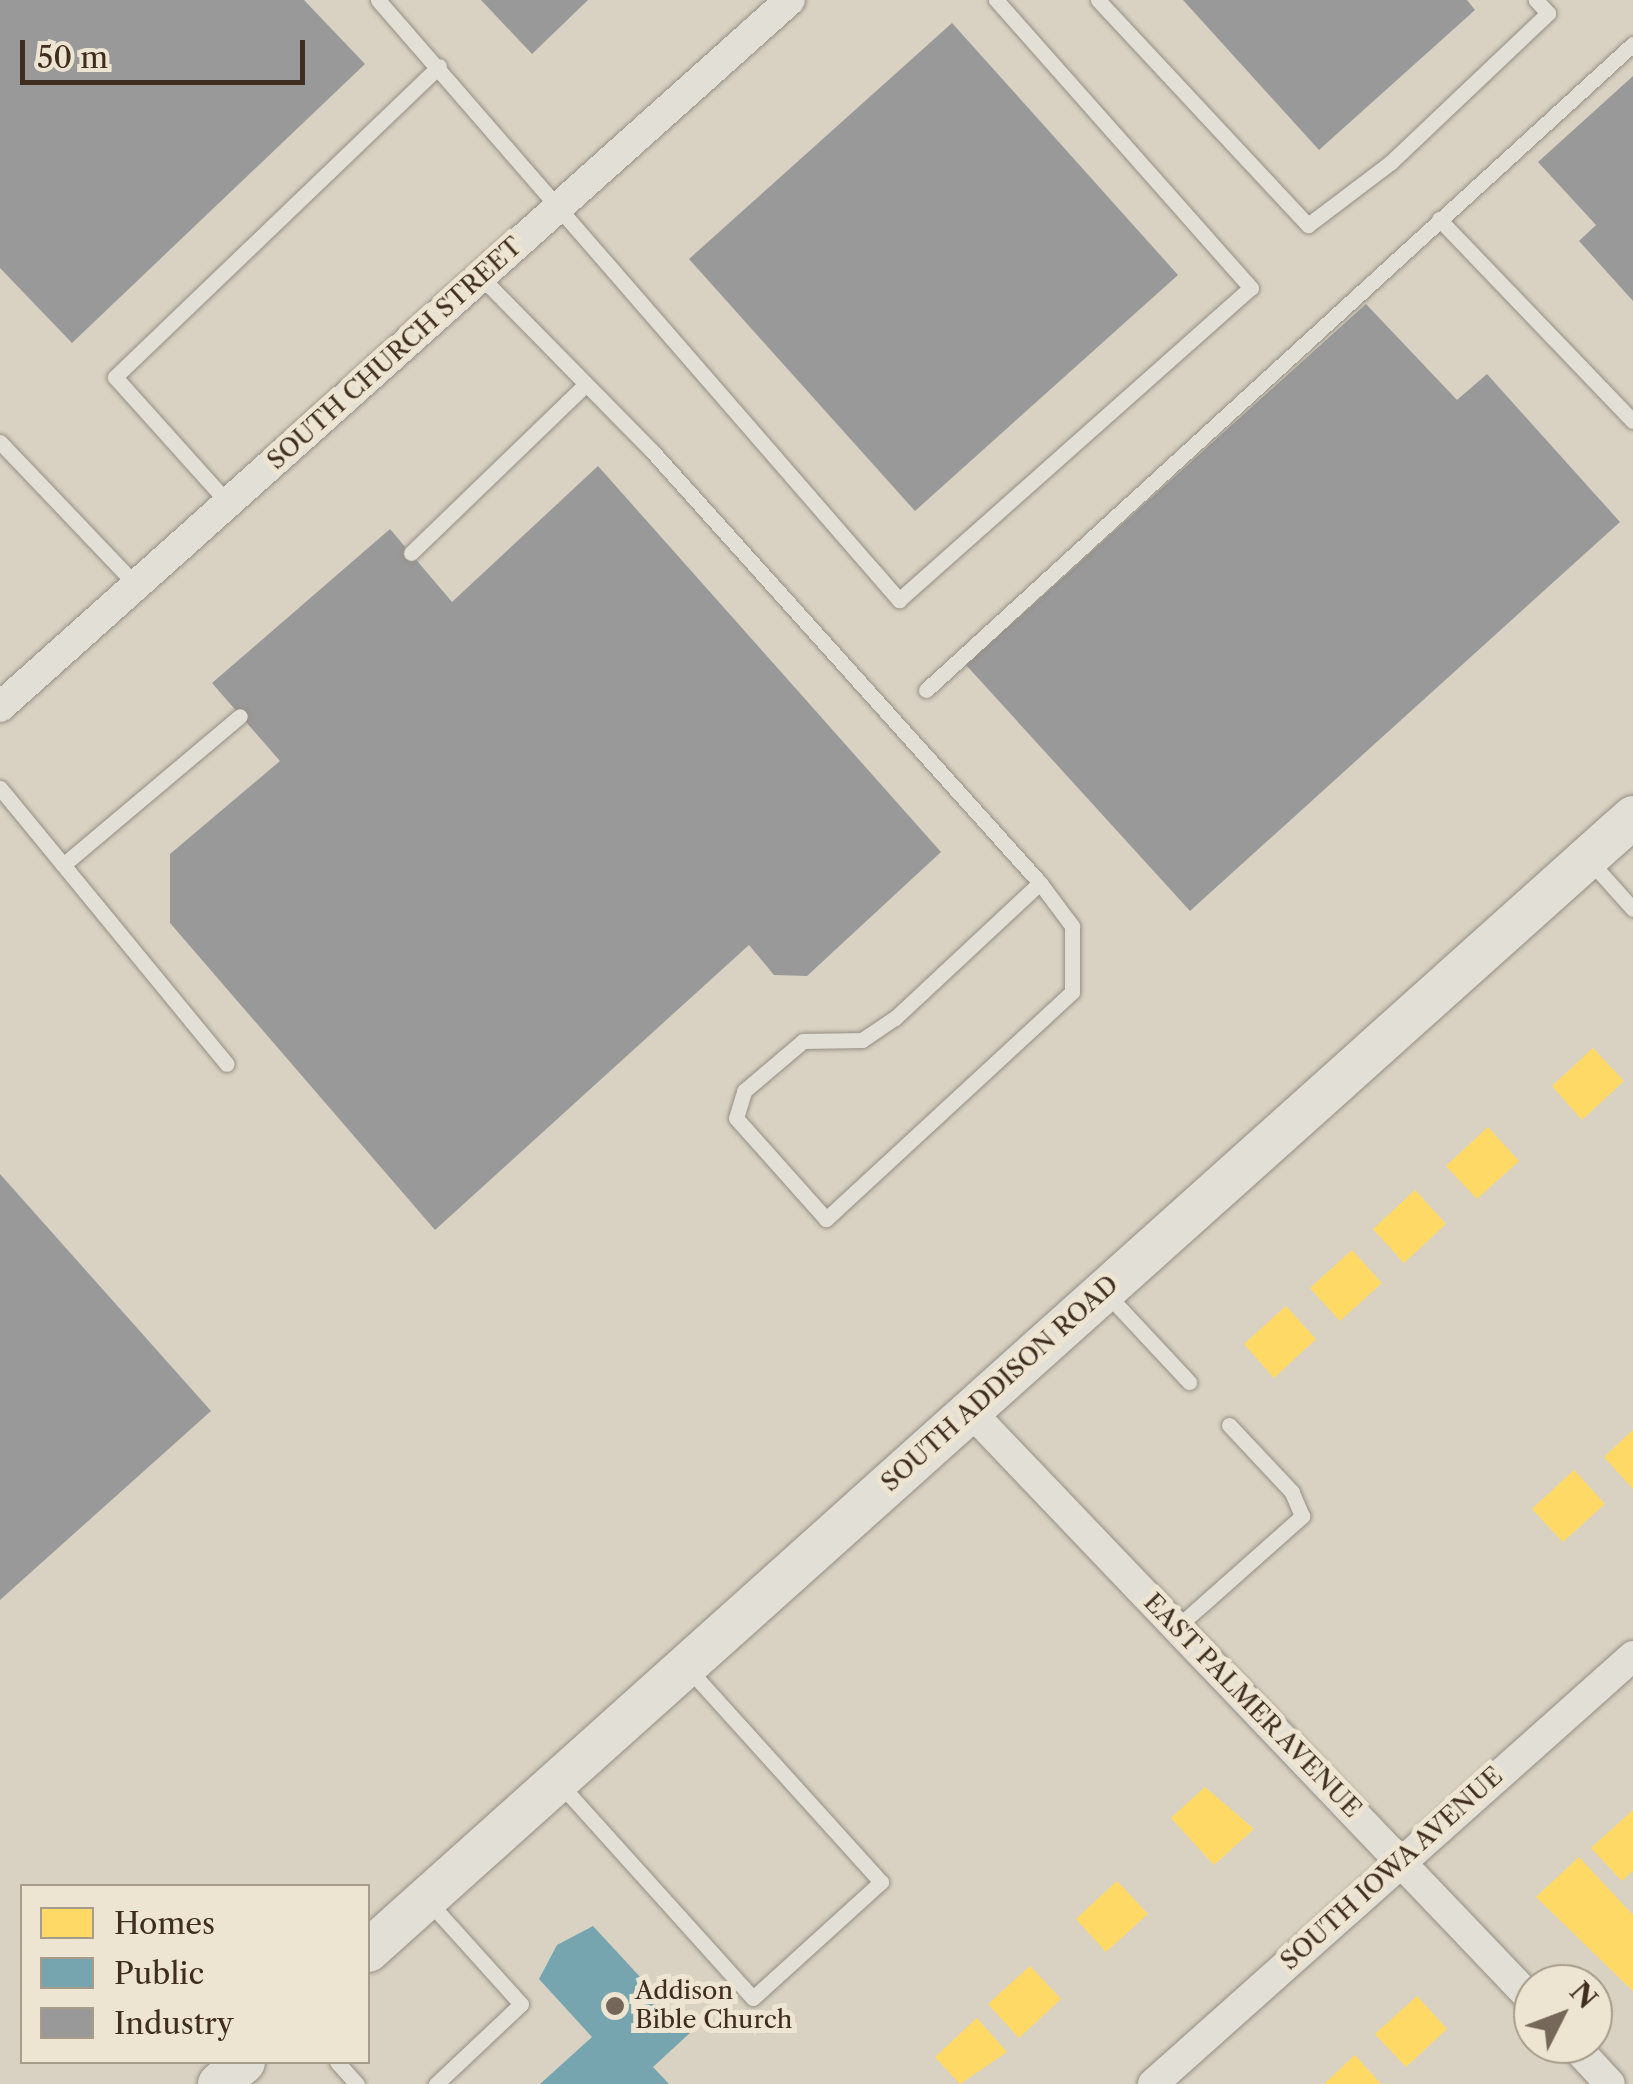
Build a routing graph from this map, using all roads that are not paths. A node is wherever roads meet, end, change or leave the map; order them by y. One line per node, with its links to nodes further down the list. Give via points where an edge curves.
1 (378, 0): 7 (lane)
2 (790, 0): 8 (street, SOUTH CHURCH STREET)
3 (996, 0): 8 (lane, via 1252,288 899,600)
4 (1098, 0): 5 (lane, via 1308,225 1390,163 1548,13)
5 (1536, 0)
6 (1633, 44): 9 (lane)
7 (439, 66): 8 (lane); 14 (lane, via 115,376)
8 (559, 208): 10 (street, SOUTH CHURCH STREET)
9 (1439, 219): 12 (lane); 17 (lane)
10 (481, 277): 11 (lane); 14 (street, SOUTH CHURCH STREET)
11 (583, 387): 15 (lane); 24 (lane, via 652,451)
12 (1633, 421)
13 (2, 448): 16 (lane)
14 (228, 504): 16 (street, SOUTH CHURCH STREET)
15 (410, 554)
16 (136, 585): 18 (street, SOUTH CHURCH STREET)
17 (926, 690)
18 (0, 708)
19 (240, 716): 23 (lane)
20 (0, 788): 23 (lane)
21 (1633, 817): 22 (street, SOUTH ADDISON ROAD)
22 (1587, 858): 25 (lane); 27 (street, SOUTH ADDISON ROAD)
23 (63, 865): 26 (lane)
24 (1040, 883): 24 (lane, via 1072,926 1072,992 826,1219 736,1118 744,1090 803,1041 862,1040 896,1018)
25 (1633, 908)
26 (227, 1064)
27 (1104, 1291): 28 (lane); 29 (street, SOUTH ADDISON ROAD)
28 (1189, 1382)
29 (970, 1411): 31 (street, EAST PALMER AVENUE); 33 (street, SOUTH ADDISON ROAD)
30 (1229, 1424): 31 (lane, via 1292,1492 1302,1516)
31 (1176, 1628): 35 (street, EAST PALMER AVENUE)
32 (1633, 1656): 35 (street, SOUTH IOWA AVENUE)
33 (686, 1666): 34 (street, SOUTH ADDISON ROAD); 34 (lane, via 881,1882 753,1998)
34 (558, 1781): 36 (street, SOUTH ADDISON ROAD)
35 (1402, 1860): 38 (street, EAST PALMER AVENUE); 45 (street, SOUTH IOWA AVENUE)
36 (426, 1899): 37 (street, SOUTH ADDISON ROAD); 44 (lane, via 521,2004)
37 (370, 1949)
38 (1513, 1979)
39 (242, 2064): 42 (street)
40 (339, 2064): 43 (lane)
41 (1592, 2064): 46 (street)
42 (219, 2084)
43 (358, 2084)
44 (436, 2084)
45 (1153, 2084)
46 (1610, 2084)

